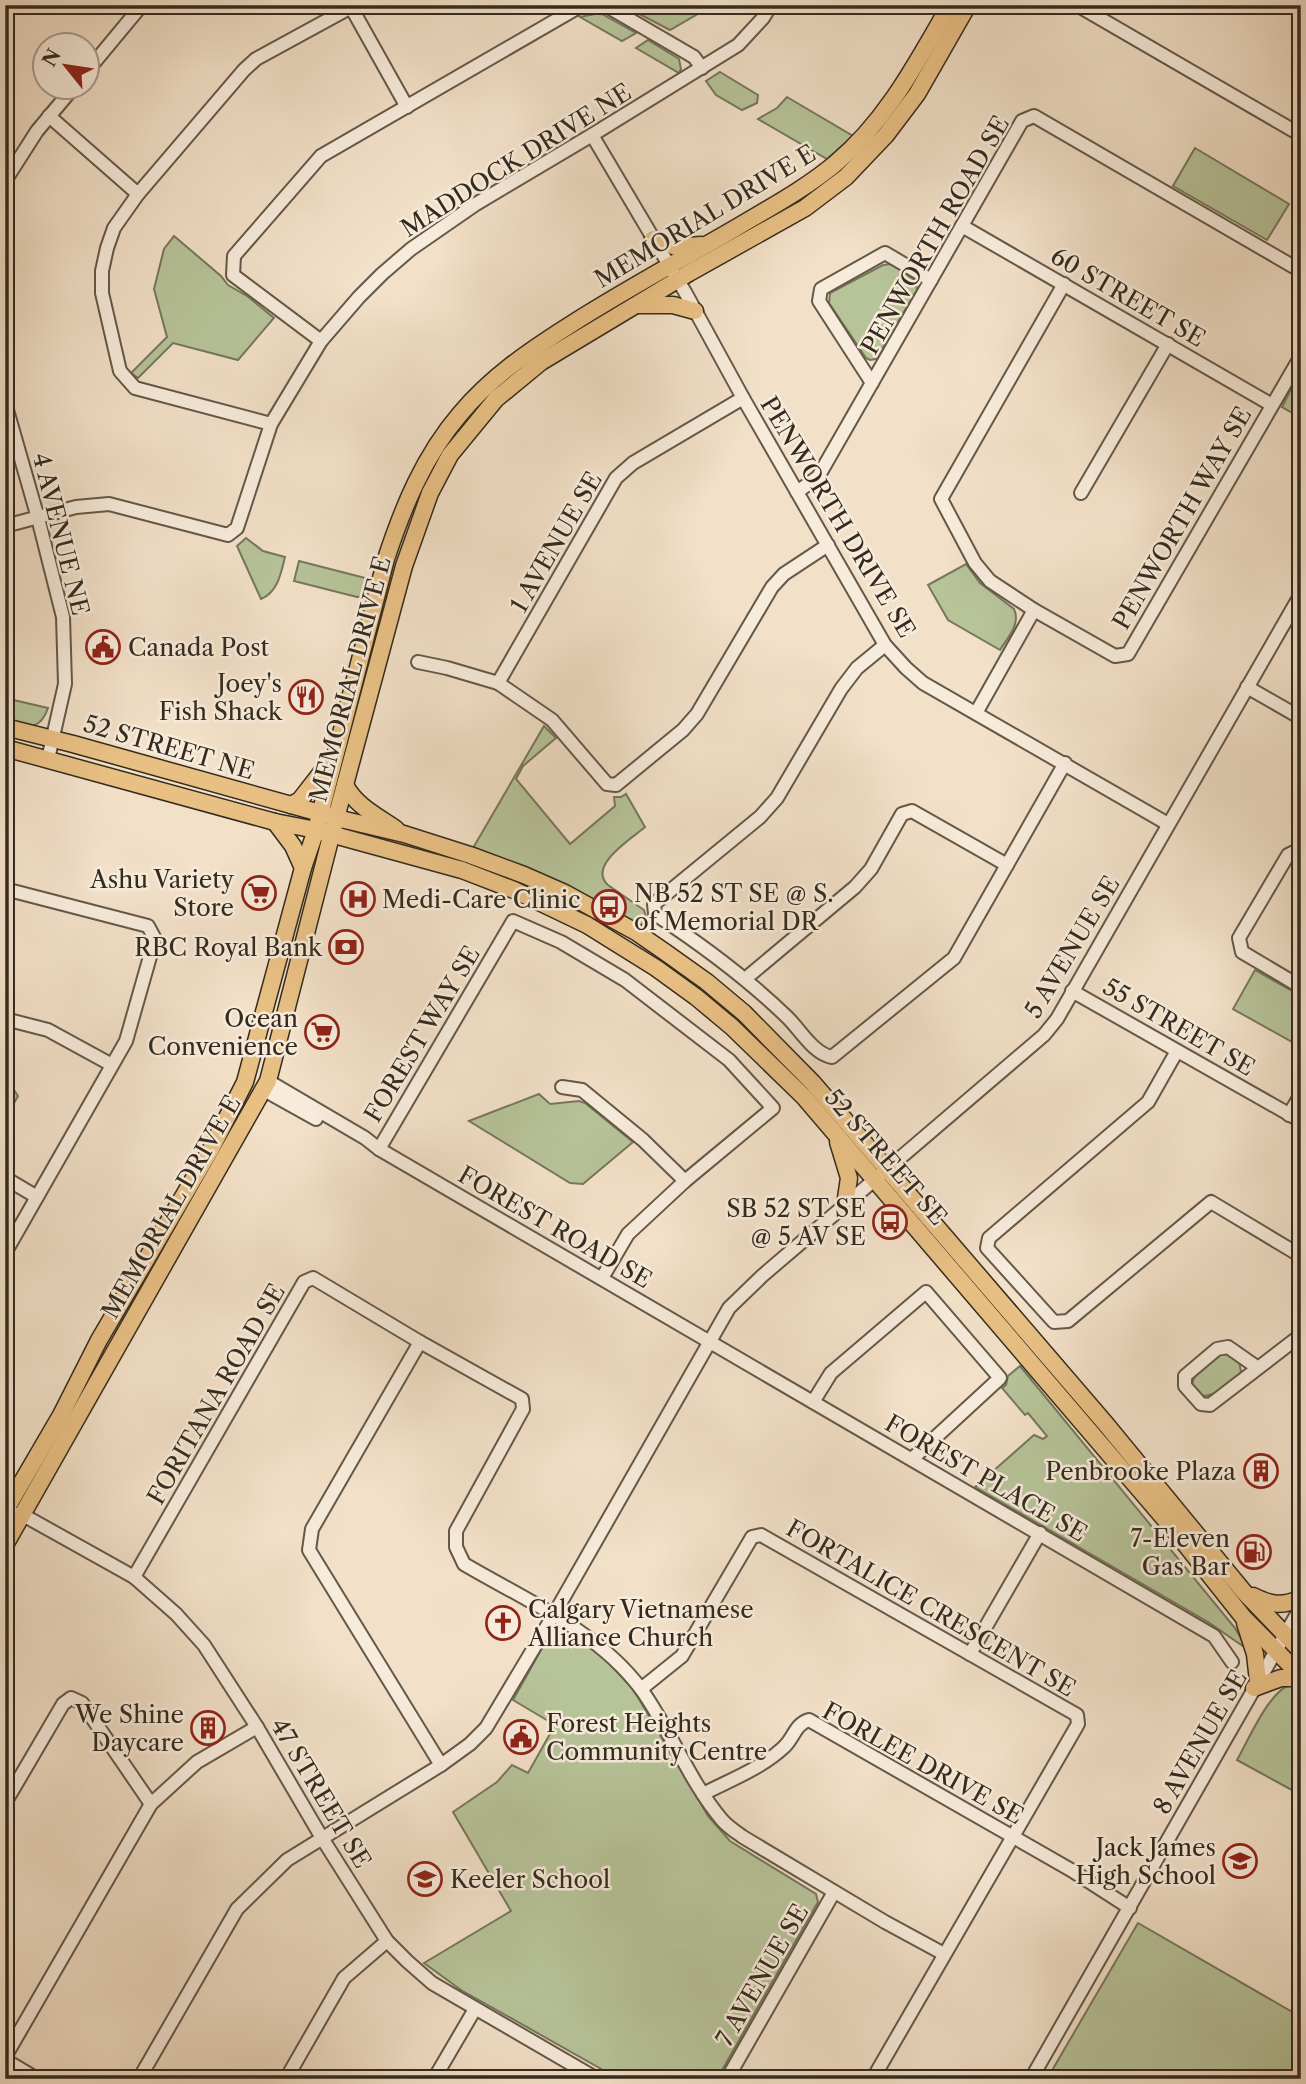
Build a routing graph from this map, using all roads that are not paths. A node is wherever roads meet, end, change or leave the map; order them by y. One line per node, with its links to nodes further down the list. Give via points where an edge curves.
1 (584, 5): 12 (street)
2 (605, 5): 10 (street, via 694,57)
3 (771, 5): 10 (street, MADDOCK DRIVE NE, via 738,45)
4 (950, 5): 20 (main road, MEMORIAL DRIVE E, via 900,91 868,132 802,189)
5 (968, 5): 22 (main road, MEMORIAL DRIVE E, via 917,94 846,177 805,208)
6 (1077, 5): 15 (street)
7 (353, 6): 12 (street); 17 (street, via 256,59)
8 (136, 7): 9 (street)
9 (102, 52)
10 (702, 68): 14 (street, MADDOCK DRIVE NE)
11 (61, 102): 13 (street)
12 (407, 107): 27 (street, via 321,156 234,256 233,275)
13 (49, 116): 16 (street); 17 (street)
14 (592, 135): 19 (street, PENWORTH DRIVE SE); 27 (street, MADDOCK DRIVE NE, via 411,249 359,297)
15 (1301, 135)
16 (5, 181)
17 (138, 194): 34 (street, via 114,228 103,271 102,293 120,370 135,388)
18 (962, 226): 21 (street, PENWORTH ROAD SE, via 1023,121 1034,116); 23 (street, PENWORTH ROAD SE); 24 (street, 60 STREET SE)
19 (653, 239): 20 (main road, via 676,247); 22 (street, PENWORTH DRIVE SE)
20 (707, 245): 22 (main road, MEMORIAL DRIVE E)
21 (1301, 271)
22 (673, 273): 25 (main road, MEMORIAL DRIVE E); 26 (street, PENWORTH DRIVE SE); 51 (main road, MEMORIAL DRIVE E, via 602,304 511,363 467,406 436,446 398,521)
23 (931, 280): 30 (street, PENWORTH ROAD SE); 30 (street, via 885,253 821,289 820,301)
24 (1064, 284): 28 (street, 60 STREET SE); 41 (street, PENWORTH WAY SE, via 941,499 975,563 990,581)
25 (638, 305): 26 (main road, via 673,305); 54 (main road, MEMORIAL DRIVE E, via 522,376 496,399 450,455 416,527)
26 (695, 311): 31 (street, PENWORTH DRIVE SE)
27 (321, 341): 34 (street, MADDOCK DRIVE NE)
28 (1168, 344): 33 (street, 60 STREET SE); 36 (street)
29 (1301, 356): 33 (street)
30 (872, 383): 35 (street, PENWORTH ROAD SE, via 818,477)
31 (743, 398): 35 (street, PENWORTH DRIVE SE); 44 (street, 1 AVENUE SE, via 633,463 616,478)
32 (5, 403): 37 (street, 4 AVENUE NE)
33 (1272, 405): 41 (street, PENWORTH WAY SE, via 1128,654 1115,656)
34 (271, 424): 37 (street, MADDOCK DRIVE NE, via 237,528 228,535 109,504)
35 (797, 492): 39 (street, PENWORTH DRIVE SE)
36 (1081, 494)
37 (38, 518): 38 (street); 49 (street, 4 AVENUE NE, via 64,631 65,684)
38 (5, 526)
39 (828, 545): 42 (street, PENWORTH DRIVE SE); 44 (street, via 772,587 697,714 617,785 607,784 552,720)
40 (1301, 594): 45 (street, 5 AVENUE SE)
41 (1034, 610): 46 (street)
42 (885, 645): 46 (street, PENWORTH DRIVE SE, via 923,683); 67 (street, via 857,668 841,689 777,798 654,904 654,914)
43 (418, 662): 44 (street)
44 (498, 683)
45 (1247, 687): 47 (street); 58 (street, 5 AVENUE SE)
46 (976, 713): 53 (street, PENWORTH DRIVE SE)
47 (1301, 718)
48 (5, 727): 49 (main road, 52 STREET NE)
49 (53, 739): 52 (street, 4 AVENUE NE); 55 (main road, 52 STREET NE)
50 (5, 748): 52 (main road, 52 STREET NE)
51 (334, 757): 55 (main road); 56 (main road, MEMORIAL DRIVE E)
52 (48, 759): 57 (main road, 52 STREET NE)
53 (1065, 763): 58 (street, PENWORTH DRIVE SE); 63 (street)
54 (345, 785): 56 (main road, MEMORIAL DRIVE E); 60 (main road, via 360,805)
55 (291, 805): 56 (main road, 52 STREET NE)
56 (328, 815): 59 (main road, MEMORIAL DRIVE E); 60 (main road, 52 STREET SE)
57 (275, 822): 59 (main road, 52 STREET NE); 64 (main road)
58 (1168, 824): 69 (street, 5 AVENUE SE)
59 (323, 832): 61 (main road, 52 STREET SE); 64 (main road, MEMORIAL DRIVE E); 65 (main road, MEMORIAL DRIVE E)
60 (404, 834): 79 (main road, 52 STREET SE, via 547,885 665,952 744,1013 813,1083)
61 (355, 841): 65 (main road, via 337,853); 77 (main road, 52 STREET SE, via 462,870 555,909 607,937 732,1027)
62 (1301, 852): 68 (street, via 1288,855 1239,938 1242,952)
63 (1007, 865): 67 (street, via 912,811 902,814 871,869 855,887); 67 (street, via 954,958 832,1056 823,1055)
64 (303, 867): 93 (main road, MEMORIAL DRIVE E, via 245,1082)
65 (321, 876): 73 (main road, MEMORIAL DRIVE E)
66 (5, 889): 72 (street, via 148,926 155,939 126,1041)
67 (745, 979)
68 (1301, 987)
69 (1072, 991): 71 (street, 55 STREET SE); 79 (street, 5 AVENUE SE, via 1044,1035)
70 (5, 1019): 72 (street, via 48,1030)
71 (1177, 1051): 76 (street, 55 STREET SE); 85 (street, via 1148,1102 989,1238 987,1248 1054,1322 1068,1321 1210,1202)
72 (112, 1065): 82 (street)
73 (266, 1085): 78 (street, FOREST ROAD SE, via 362,1145); 94 (main road, MEMORIAL DRIVE E)
74 (562, 1087): 81 (street, via 582,1090)
75 (1301, 1094): 76 (street)
76 (1295, 1118)
77 (835, 1133): 79 (main road, 52 STREET SE); 83 (main road, via 849,1178)
78 (379, 1149): 81 (street, FOREST WAY SE, via 513,921 561,942 625,980 729,1060 773,1108); 86 (street, FOREST ROAD SE)
79 (881, 1174): 83 (street, 5 AVENUE SE); 98 (main road, 52 STREET SE, via 1105,1423); 102 (main road, 52 STREET SE)
80 (5, 1178): 82 (street)
81 (685, 1181): 86 (street, FOREST WAY SE, via 628,1234)
82 (37, 1197): 84 (street)
83 (845, 1205): 89 (street, 5 AVENUE SE, via 746,1290)
84 (5, 1253)
85 (1301, 1256)
86 (602, 1278): 89 (street, FOREST ROAD SE)
87 (1301, 1335): 90 (street)
88 (419, 1342): 97 (street, FORITANA ROAD SE, via 313,1278 304,1282); 101 (street, FORITANA ROAD SE, via 522,1399 523,1409 456,1531 456,1547 464,1564); 112 (street, via 312,1529 309,1550)
89 (709, 1342): 91 (street, FOREST PLACE SE); 101 (street, 5 AVENUE SE)
90 (1258, 1368): 90 (street, via 1228,1347 1217,1349 1185,1376 1185,1386 1201,1404 1210,1405)
91 (813, 1402): 92 (street, FOREST PLACE SE); 92 (street, via 831,1373 926,1292 1000,1378)
92 (912, 1459): 95 (street, FOREST PLACE SE)
93 (7, 1504): 94 (street)
94 (23, 1514): 96 (main road, MEMORIAL DRIVE E); 97 (street, 47 STREET SE)
95 (1040, 1533): 106 (street); 107 (street, FOREST PLACE SE, via 1214,1636)
96 (5, 1545)
97 (134, 1577): 111 (street, 47 STREET SE, via 204,1645)
98 (1244, 1591): 99 (main road, via 1269,1604); 103 (main road, 52 STREET SE)
99 (1301, 1598)
100 (1301, 1607): 103 (street, 8 AVENUE SE)
101 (553, 1616): 110 (street, FORITANA ROAD SE, via 589,1637); 112 (street, 5 AVENUE SE, via 485,1728)
102 (1243, 1618): 104 (main road, 52 STREET SE); 109 (main road, via 1255,1654)
103 (1284, 1636): 104 (street, 8 AVENUE SE); 105 (main road, 52 STREET SE)
104 (1275, 1651): 108 (main road, 52 STREET SE); 109 (street, 8 AVENUE SE)
105 (1301, 1651)
106 (970, 1654): 110 (street, FORTALICE CRESCENT SE, via 761,1535 752,1537 682,1656); 116 (street, FORTALICE CRESCENT SE, via 1077,1715 1079,1724)
107 (1231, 1662)
108 (1301, 1677): 109 (main road)
109 (1256, 1685): 119 (street, 8 AVENUE SE)
110 (641, 1689): 113 (street, FORITANA ROAD SE)
111 (257, 1727): 115 (street, via 197,1762); 117 (street, 47 STREET SE)
112 (441, 1765): 117 (street, 5 AVENUE SE)
113 (703, 1794): 116 (street, FORLEE DRIVE SE, via 765,1761 809,1720); 118 (street, FORITANA ROAD SE, via 723,1821 743,1837)
114 (5, 1803): 115 (street, via 63,1704 71,1698 82,1703)
115 (151, 1804): 123 (street)
116 (1012, 1837): 119 (street, FORLEE DRIVE SE); 121 (street, FORTALICE CRESCENT SE)
117 (322, 1838): 120 (street, 47 STREET SE); 127 (street, 5 AVENUE SE, via 287,1860 237,1909)
118 (834, 1892): 121 (street, FORITANA ROAD SE); 131 (street, 7 AVENUE SE)
119 (1130, 1908): 132 (street, 8 AVENUE SE)
120 (387, 1941): 122 (street, 47 STREET SE, via 432,1983); 128 (street, via 344,1978)
121 (944, 1954): 125 (street, FORTALICE CRESCENT SE)
122 (475, 2009): 124 (street, 47 STREET SE); 129 (street)
123 (5, 2059): 126 (street)
124 (582, 2075): 130 (street, 47 STREET SE)
125 (875, 2075)
126 (37, 2079)
127 (139, 2079)
128 (286, 2079)
129 (434, 2079)
130 (597, 2079)
131 (727, 2079)
132 (1031, 2079)

